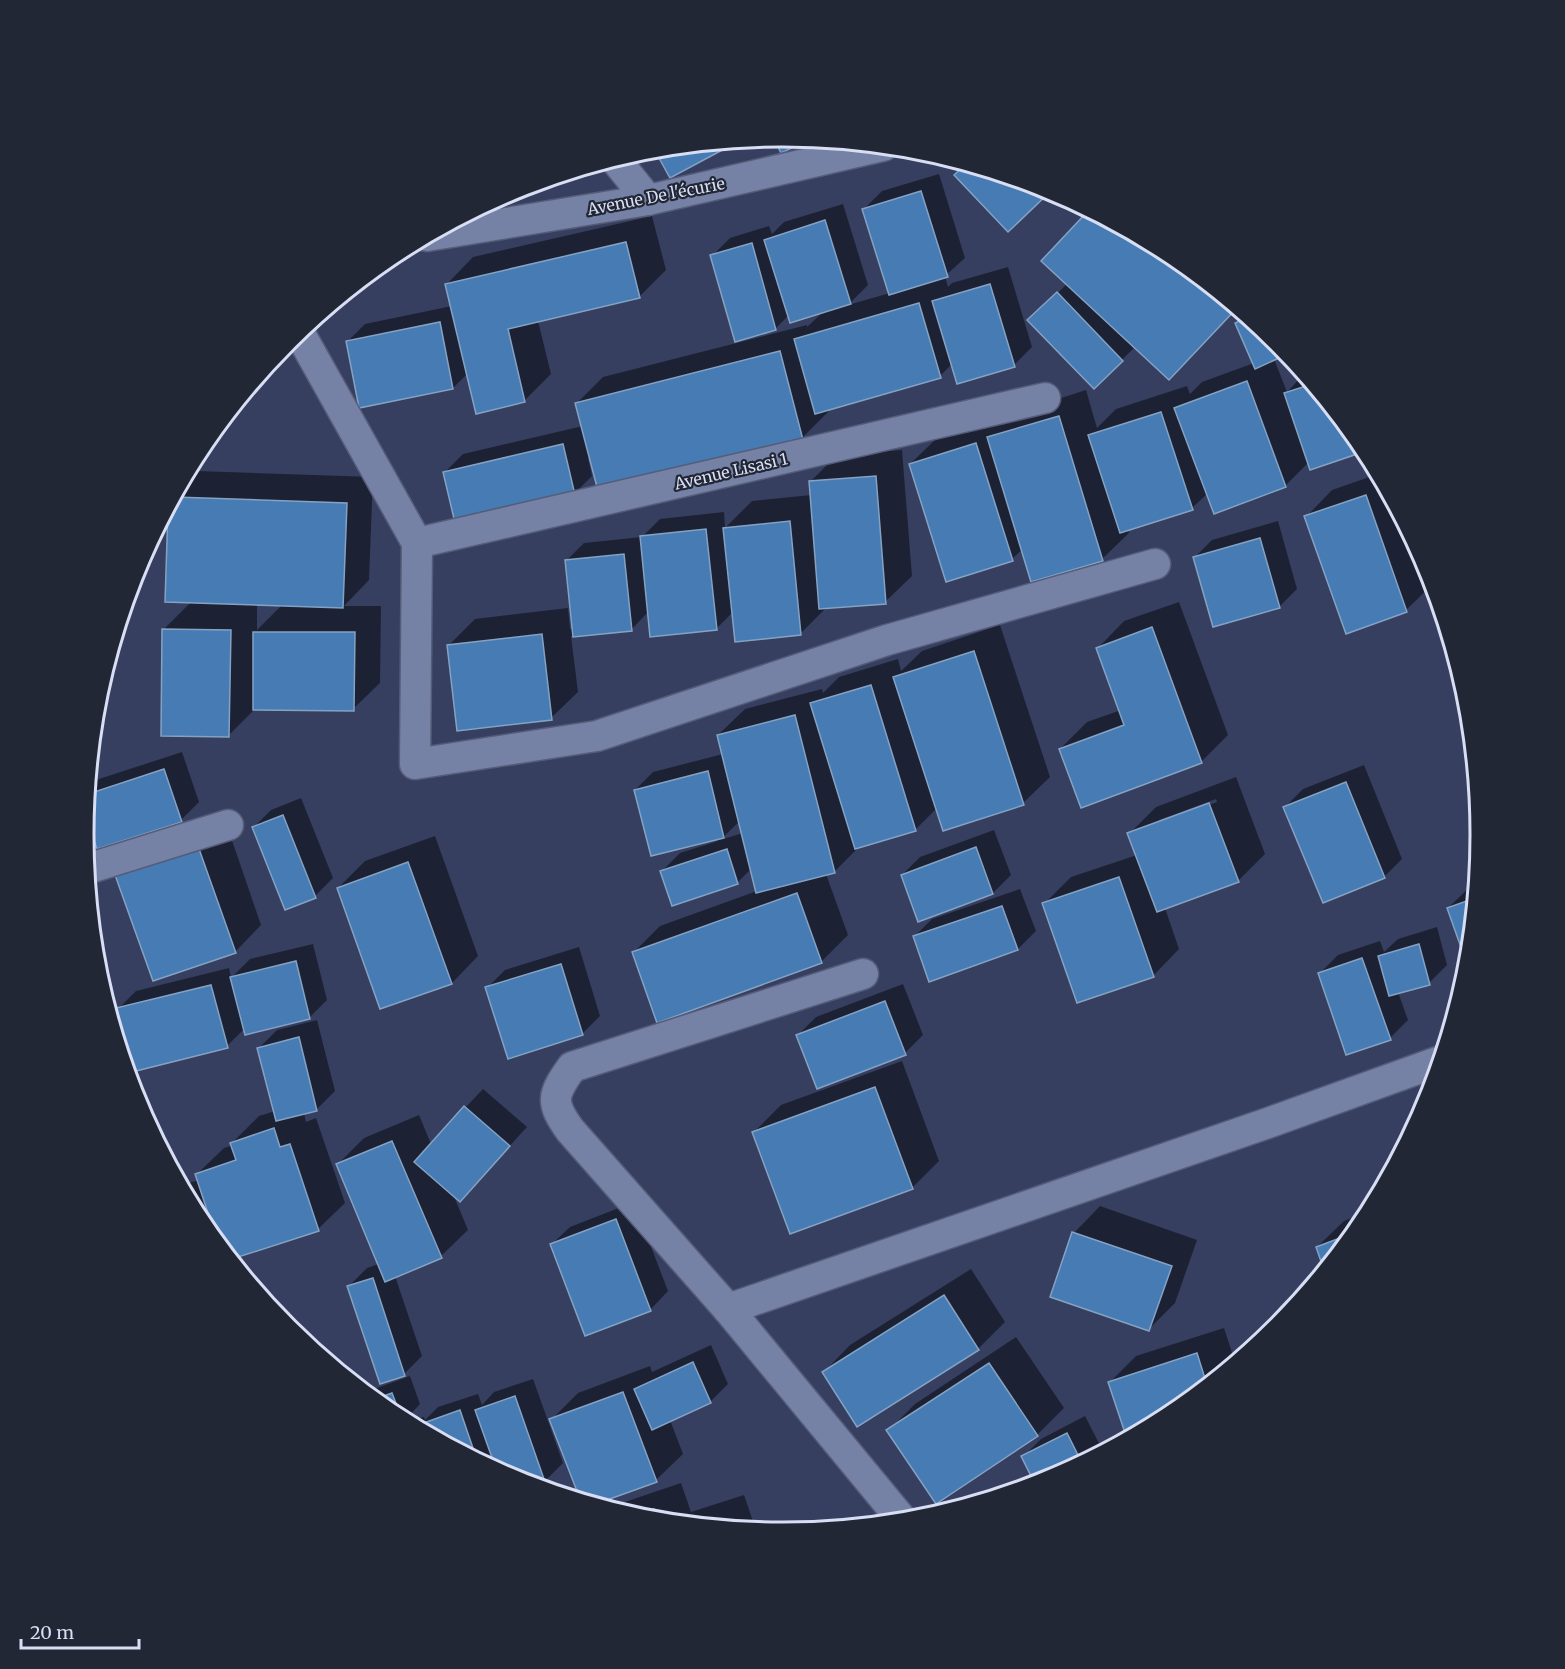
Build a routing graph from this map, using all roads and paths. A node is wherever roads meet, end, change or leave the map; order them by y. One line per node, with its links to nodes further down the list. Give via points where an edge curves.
1 (861, 151): 3 (street, Avenue De l'écurie)
2 (621, 166): 3 (street)
3 (648, 200): 4 (street, Avenue De l'écurie)
4 (451, 232)
5 (304, 341): 7 (street)
6 (1045, 398): 7 (street, Avenue Lisasi 1)
7 (417, 543): 8 (street, via 414,764 597,736 887,640)
8 (1155, 564)
9 (228, 825): 10 (street)
10 (95, 866)
11 (863, 974): 13 (street, via 572,1067 558,1086 556,1110 570,1130)
12 (1431, 1064): 13 (street)
13 (728, 1309): 14 (street)
14 (896, 1513)

